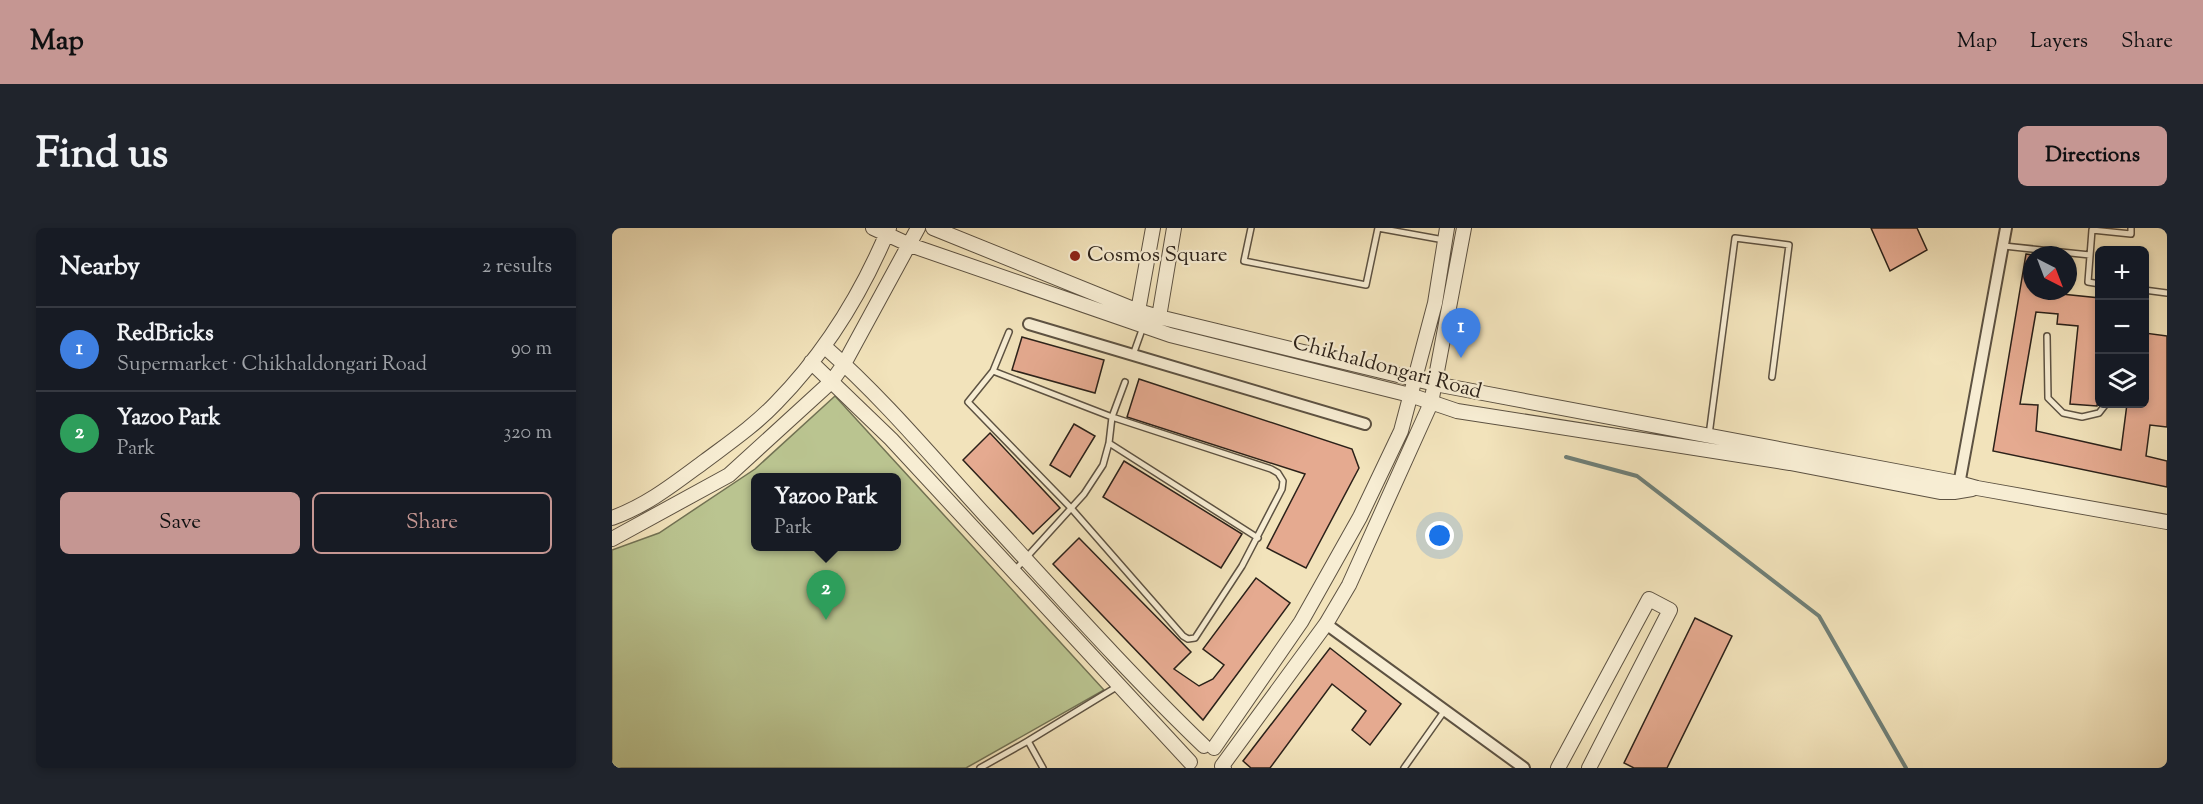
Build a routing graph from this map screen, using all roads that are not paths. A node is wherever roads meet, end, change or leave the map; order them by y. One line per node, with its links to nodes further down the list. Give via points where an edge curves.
1 (873, 228): 11 (street, Chikhaldongari Road)
2 (918, 228): 13 (street)
3 (933, 228): 19 (street, Chikhaldongari Road)
4 (1153, 228): 19 (street)
5 (1174, 228): 20 (street)
6 (1251, 228): 7 (lane, via 1244,261 1366,285)
7 (1378, 228): 12 (lane)
8 (1464, 228): 34 (street)
9 (2006, 228): 14 (street)
10 (2131, 228): 15 (lane, via 2131,234 2092,230)
11 (888, 232): 13 (street, Chikhaldongari Road); 25 (street, via 874,266)
12 (1446, 234): 31 (street, via 1435,303)
13 (910, 245): 22 (street, Chikhaldongari Road); 28 (street)
14 (2004, 246): 15 (lane); 42 (street)
15 (2090, 255): 16 (lane, via 2088,282)
16 (2095, 283)
17 (2149, 291): 18 (lane)
18 (2167, 293)
19 (1138, 311): 20 (street, Chikhaldongari Road)
20 (1159, 317): 31 (street, Chikhaldongari Road)
21 (1029, 324): 26 (street)
22 (1143, 325): 26 (lane); 35 (street, Chikhaldongari Road)
23 (1009, 332): 29 (lane)
24 (2047, 336): 37 (lane, via 2049,398 2063,413 2082,417 2099,413)
25 (825, 347): 27 (street); 28 (street)
26 (1133, 355): 39 (street)
27 (811, 362): 32 (street); 44 (street, via 776,404 726,444 658,496)
28 (844, 364): 32 (street); 48 (street)
29 (993, 371): 38 (lane); 43 (lane, via 968,402)
30 (1773, 377): 40 (lane, via 1789,245 1735,238)
31 (1414, 378): 34 (street, Chikhaldongari Road); 35 (street)
32 (832, 381): 47 (street, via 729,475); 49 (street)
33 (1125, 382): 38 (lane)
34 (1435, 384): 36 (street); 40 (street, Chikhaldongari Road)
35 (1410, 395): 36 (street, Chikhaldongari Road); 54 (street, via 1401,430 1360,517 1301,622)
36 (1431, 403): 42 (street, Chikhaldongari Road, via 1457,411 1790,463 1940,492); 50 (street, via 1349,585)
37 (2103, 408)
38 (1112, 417): 41 (lane); 46 (lane, via 1278,473 1283,480 1282,489)
39 (1365, 424)
40 (1709, 435): 42 (street, Chikhaldongari Road)
41 (1109, 443): 43 (lane, via 1103,465); 46 (lane)
42 (1959, 487): 45 (street, Chikhaldongari Road)
43 (1071, 508): 46 (lane, via 1188,639 1195,638); 48 (lane)
44 (612, 518)
45 (2167, 522)
46 (1258, 538)
47 (612, 539)
48 (1026, 558): 49 (lane); 54 (street, via 1151,695)
49 (1014, 571): 51 (street)
50 (1326, 624): 52 (street); 56 (street)
51 (1119, 685): 53 (lane); 55 (street)
52 (1445, 710): 59 (lane); 60 (street)
53 (1028, 741): 57 (lane); 58 (lane)
54 (1209, 747): 55 (street, via 1194,751); 56 (street, via 1222,758)
55 (1190, 765)
56 (1222, 767)
57 (980, 768)
58 (1043, 768)
59 (1404, 768)
60 (1524, 768)
61 (1558, 768): 62 (street, via 1649,600 1670,610)
62 (1589, 768)

